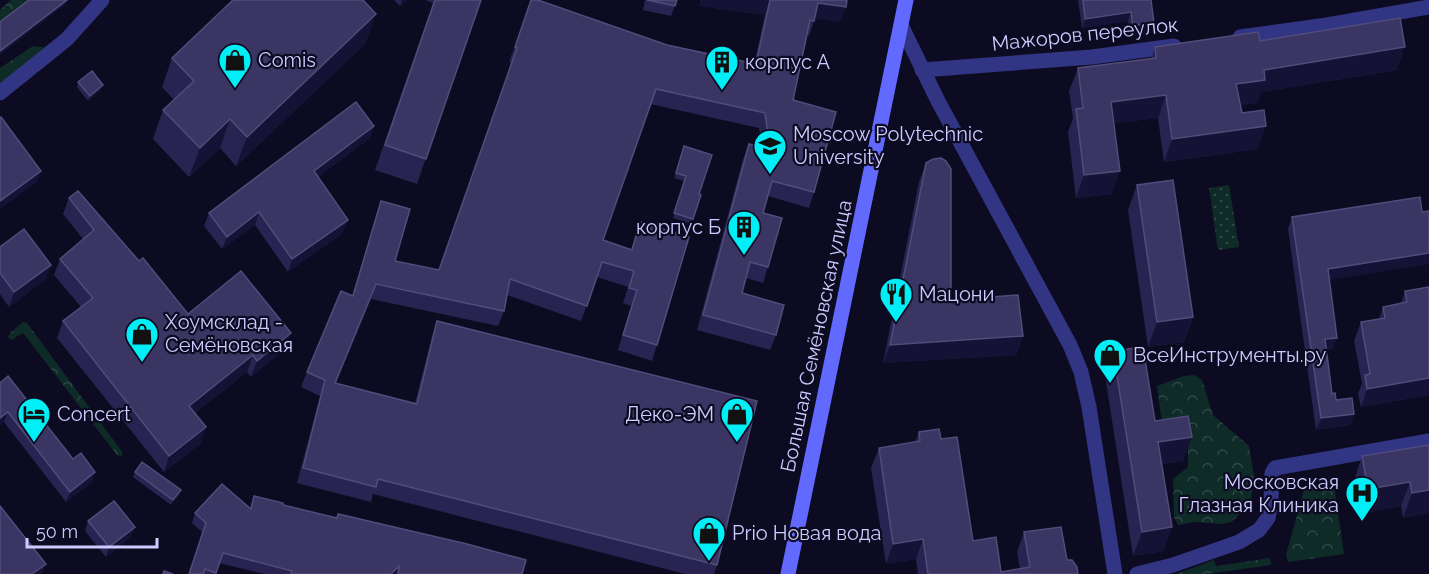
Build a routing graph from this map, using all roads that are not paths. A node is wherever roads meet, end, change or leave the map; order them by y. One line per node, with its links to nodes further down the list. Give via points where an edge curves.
1 (102, 0): 8 (street, via 67,39)
2 (906, 0): 4 (main road, Большая Семёновская улица)
3 (1429, 7): 5 (street)
4 (901, 25): 7 (street); 10 (main road, Большая Семёновская улица)
5 (1231, 39)
6 (1187, 45): 7 (street, Мажоров переулок, via 1092,57)
7 (922, 70): 11 (street, via 1081,372)
8 (0, 93)
9 (1429, 441): 12 (street, via 1275,468 1268,518 1259,530 1239,542)
10 (788, 574)
11 (1114, 574)
12 (1137, 574)

